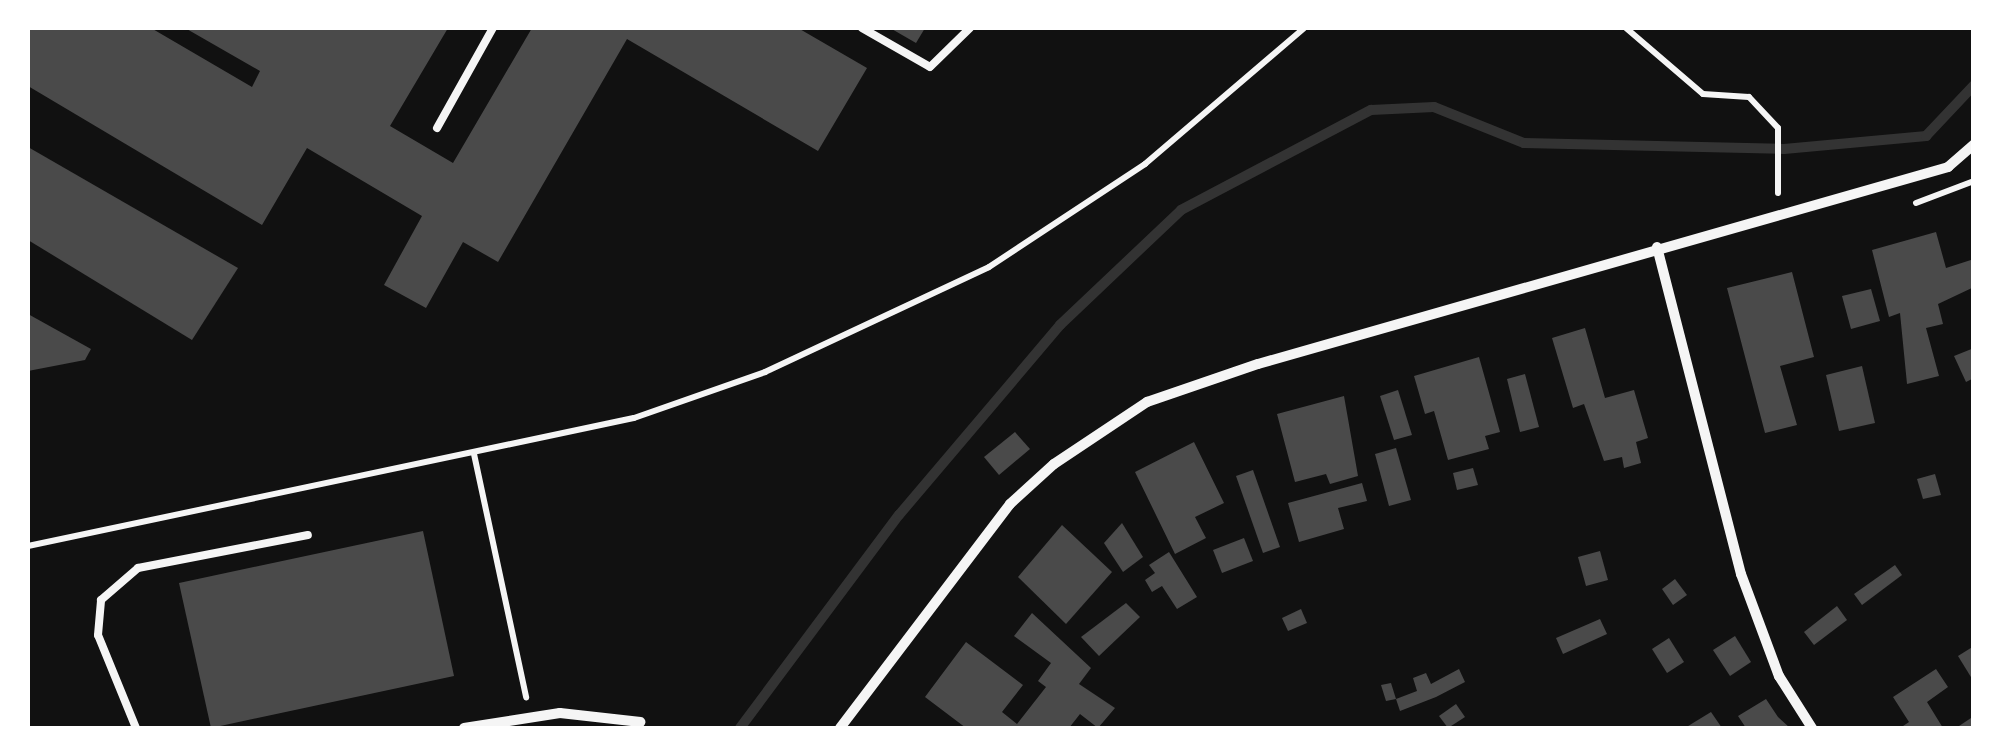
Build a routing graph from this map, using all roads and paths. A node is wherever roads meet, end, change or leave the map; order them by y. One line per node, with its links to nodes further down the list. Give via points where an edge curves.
1 (493, 28): 6 (lane)
2 (862, 28): 3 (lane, via 930,67)
3 (970, 28)
4 (1304, 28): 12 (path, via 1145,164 988,267 746,378 634,418)
5 (1626, 28): 8 (path, via 1703,94 1749,98 1778,128)
6 (436, 128)
7 (1974, 144): 11 (street, via 1948,167)
8 (1778, 172)
9 (1974, 181): 10 (path)
10 (1912, 204)
11 (1657, 247): 19 (street, via 1258,364 1132,411 1010,504); 20 (street, via 1742,574 1779,676)
12 (474, 454): 14 (path); 15 (path)
13 (308, 535): 17 (lane, via 138,568 101,600 98,635)
14 (28, 546)
15 (531, 718): 16 (street, via 560,713); 18 (street)
16 (640, 722)
17 (136, 728)
18 (464, 728)
19 (840, 728)
20 (1812, 728)

